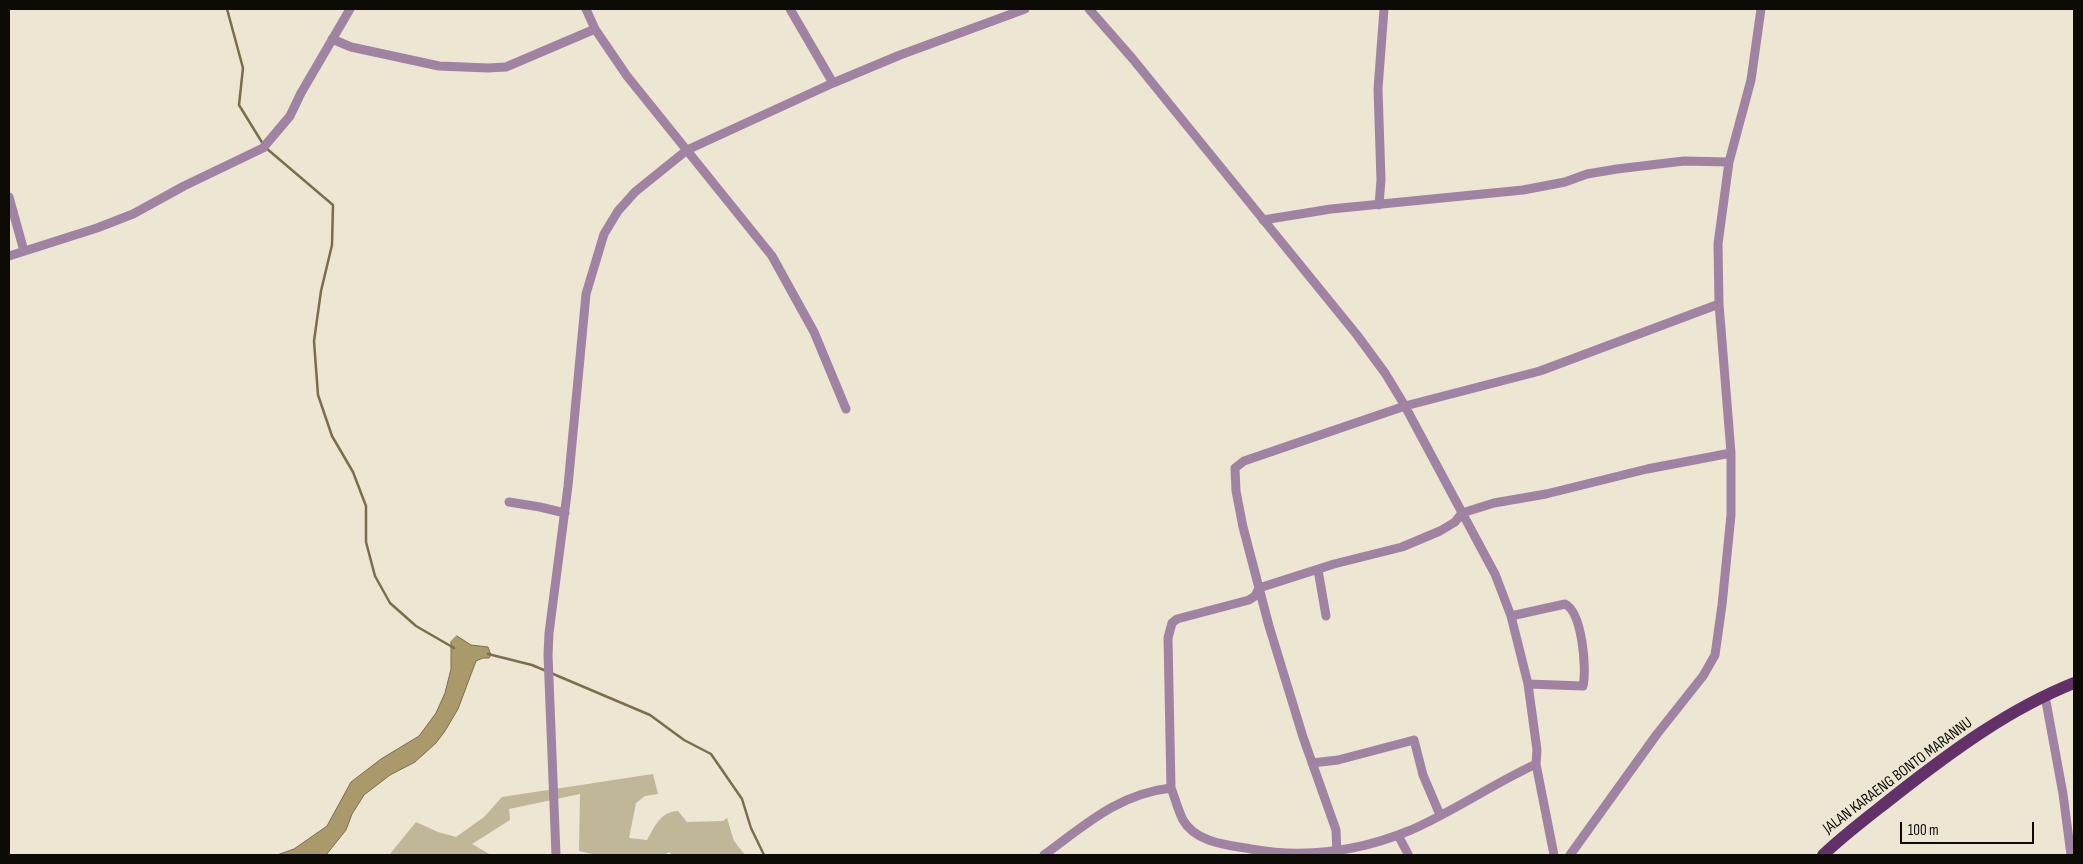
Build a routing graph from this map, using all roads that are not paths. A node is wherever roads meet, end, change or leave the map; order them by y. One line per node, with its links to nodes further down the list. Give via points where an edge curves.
1 (350, 9): 9 (street)
2 (586, 9): 8 (street)
3 (790, 9): 10 (street)
4 (1025, 9): 10 (street, via 966,29)
5 (1089, 9): 15 (street)
6 (1384, 9): 14 (street, via 1378,88)
7 (1761, 9): 12 (street, via 1751,80)
8 (595, 29): 9 (street, via 506,67 488,68 439,66 350,47); 11 (street, via 627,76)
9 (332, 39): 16 (street, via 284,125 257,152 133,214)
10 (833, 83): 11 (street)
11 (687, 150): 20 (street, via 772,256 814,332); 23 (street, via 626,202 609,224 598,251 586,294)
12 (1729, 162): 14 (street, via 1684,161 1617,169 1537,188); 18 (street, via 1718,244)
13 (9, 197): 16 (street)
14 (1379, 204): 15 (street)
15 (1263, 220): 19 (street, via 1357,335)
16 (24, 251): 17 (street)
17 (9, 256)
18 (1719, 304): 19 (street, via 1540,371); 21 (street)
19 (1405, 406): 24 (street); 26 (street, via 1244,461 1235,468 1243,527)
20 (846, 409)
21 (1731, 453): 24 (street, via 1550,494 1510,499); 42 (street, via 1731,515 1719,635 1712,664 1656,734)
22 (510, 502): 23 (street)
23 (564, 513): 39 (street, via 548,655)
24 (1462, 513): 25 (street, via 1440,531 1402,547); 28 (street, via 1494,574)
25 (1318, 570): 26 (street); 27 (street)
26 (1259, 588): 32 (street); 34 (street, via 1249,600 1172,623 1168,638)
27 (1326, 616)
28 (1511, 616): 30 (street); 30 (street, via 1565,604 1571,608 1580,634 1584,651 1583,686)
29 (2074, 683): 31 (main road, JALAN KARAENG BONTO MARANNU)
30 (1528, 684): 33 (street)
31 (2045, 696): 43 (main road, JALAN KARAENG BONTO MARANNU, via 1965,743 1862,821); 44 (street)
32 (1312, 763): 35 (street, via 1338,760 1414,740 1423,775); 37 (street, via 1336,830)
33 (1536, 764): 35 (street); 41 (street)
34 (1171, 788): 37 (street, via 1184,821 1202,837 1280,853); 40 (street, via 1141,793 1114,804)
35 (1440, 815): 36 (street)
36 (1398, 835): 37 (street); 38 (street)
37 (1337, 854)
38 (1408, 854)
39 (556, 855)
40 (1044, 855)
41 (1554, 855)
42 (1570, 855)
43 (1823, 855)
44 (2071, 855)

